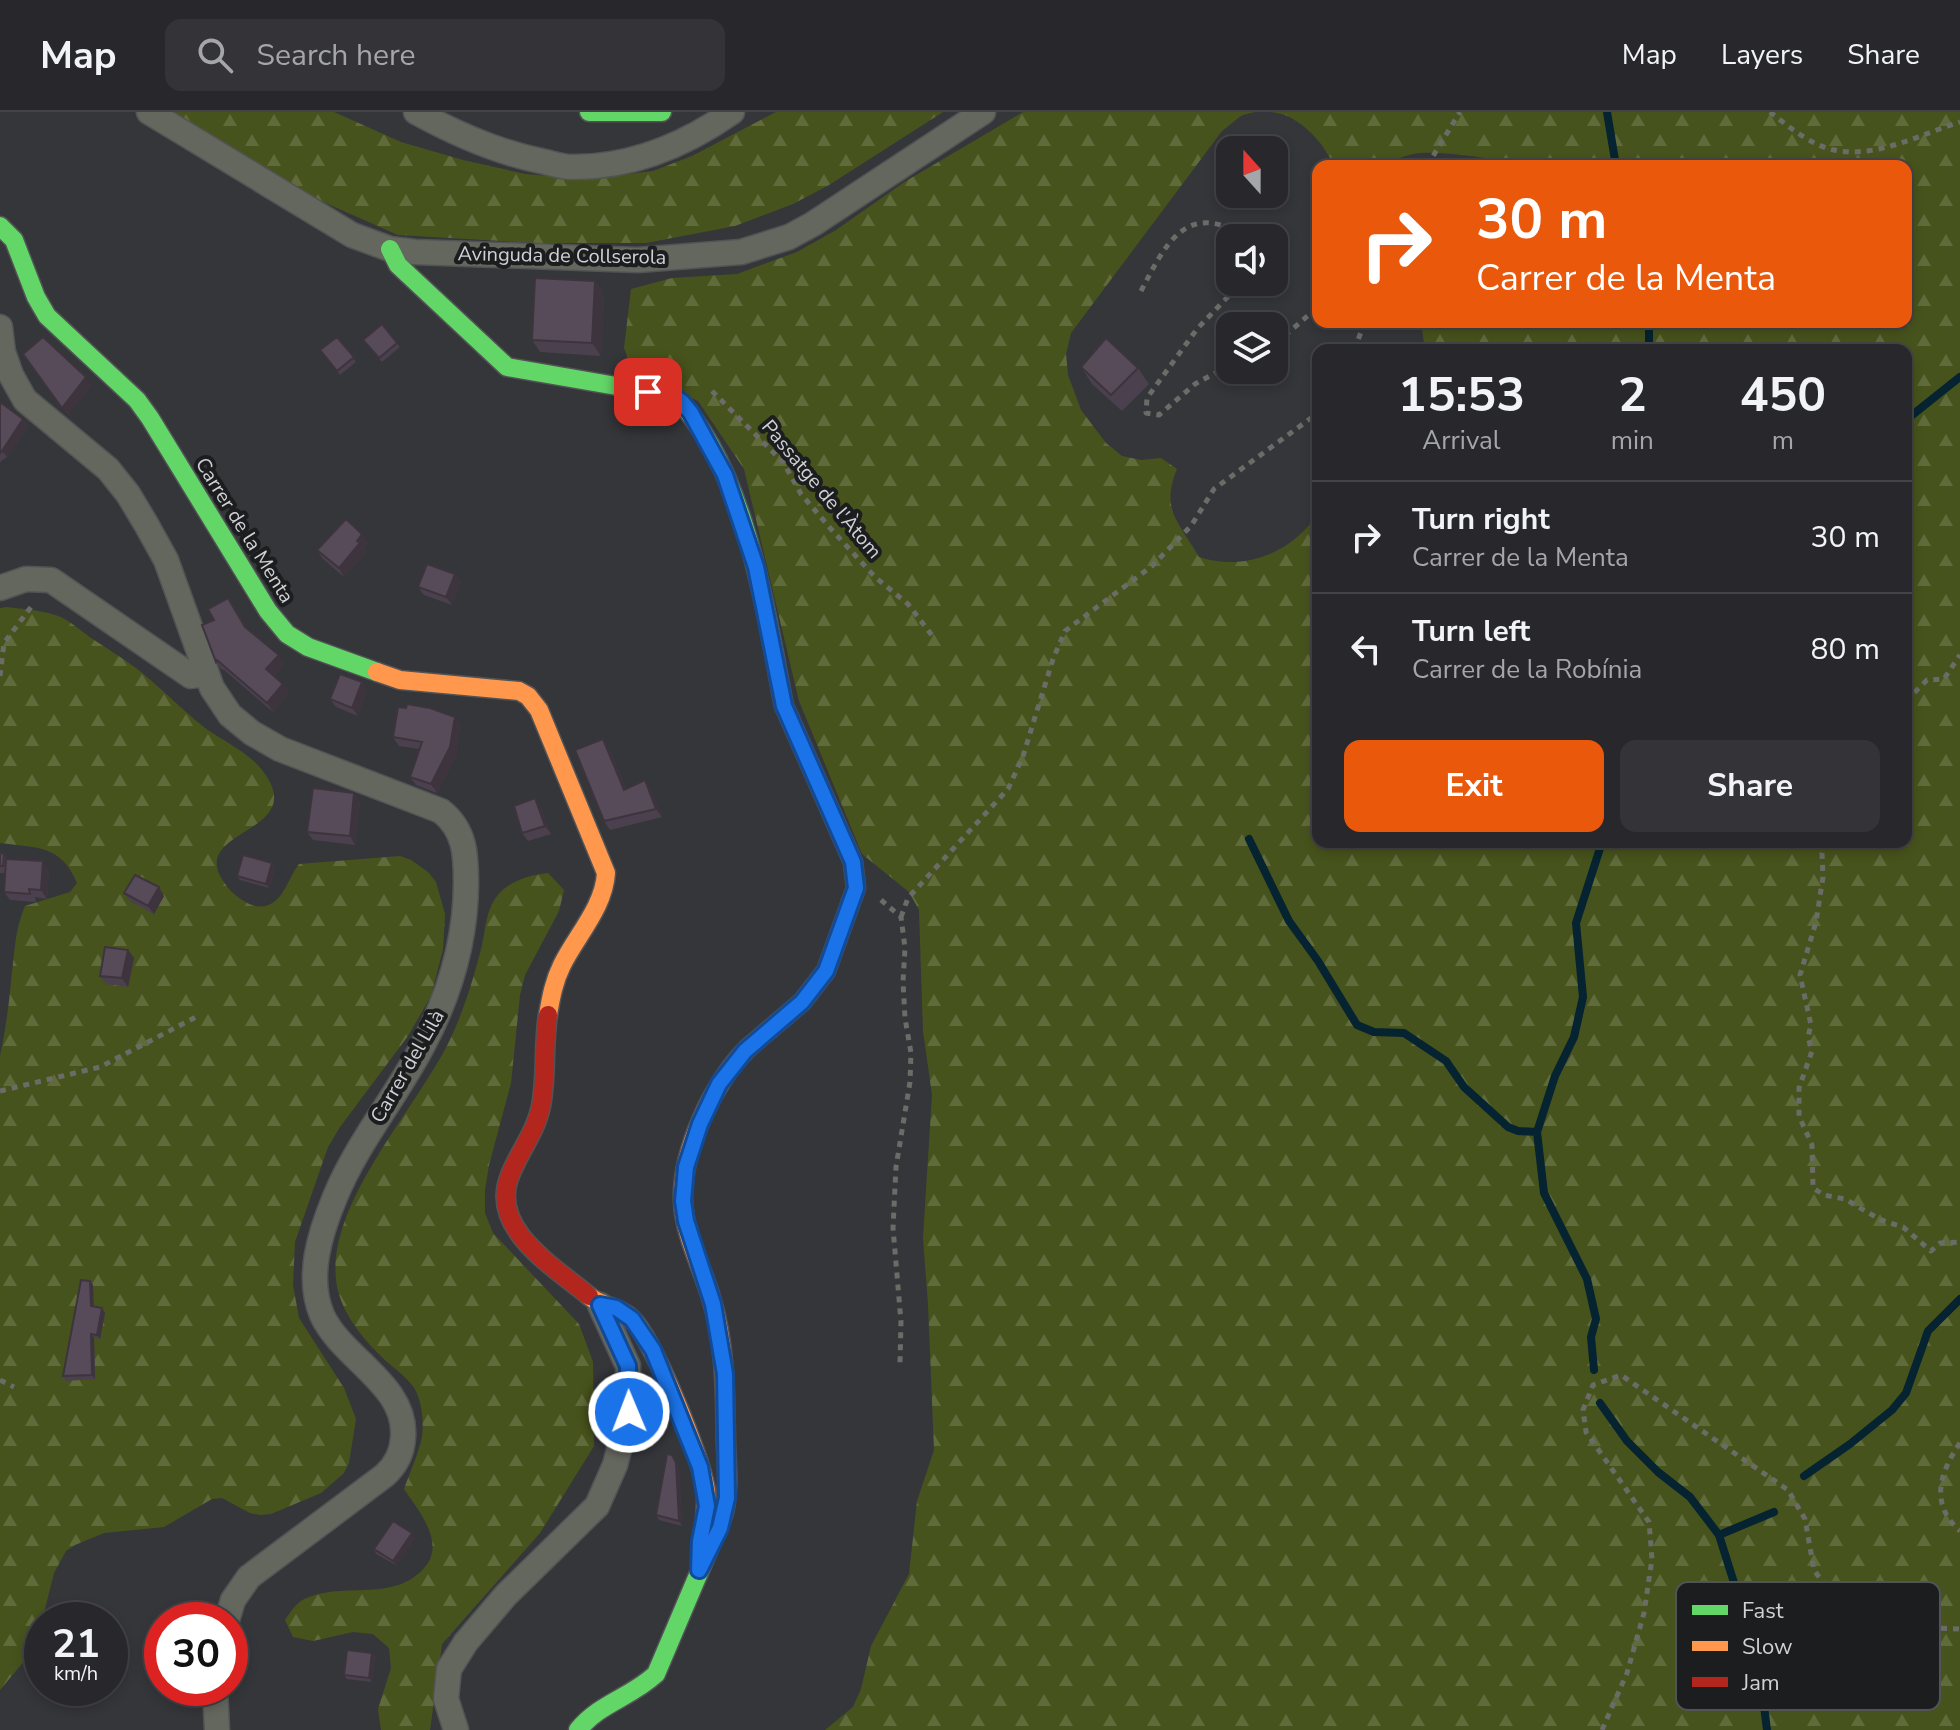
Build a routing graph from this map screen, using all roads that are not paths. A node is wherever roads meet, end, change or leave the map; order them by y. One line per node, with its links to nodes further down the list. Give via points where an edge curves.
1 (149, 112): 8 (street, Avinguda de Collserola, via 352,235)
2 (416, 112): 5 (street, via 508,155 570,167 655,154)
3 (589, 112): 4 (street)
4 (662, 112)
5 (732, 112)
6 (983, 112): 8 (street, Avinguda de Collserola, via 813,224 741,252 638,260)
7 (0, 226): 12 (street, Carrer de la Menta, via 14,240 47,316 137,400 287,634 308,647 400,680 519,691 539,710 606,884 553,988 540,1113 508,1180 506,1202 526,1243)
8 (390, 249): 13 (street, via 398,265 507,367 674,396 691,413 731,490 756,567 784,706 853,862 856,888 826,971 719,1084 686,1167 686,1221 713,1304 725,1374 727,1498 720,1528)
9 (0, 327): 11 (street, Carrer del Lilà, via 3,352 25,400 108,469 146,524 166,560)
10 (0, 588): 11 (street, via 26,579 51,580 191,676)
11 (205, 674): 14 (street, Carrer del Lilà, via 230,715 252,733 280,749 441,811 462,838 466,867 460,951 444,1001 335,1197 315,1264 317,1299 331,1330 396,1404 403,1429 400,1455 385,1475 249,1577)
12 (600, 1305): 13 (street, Carrer de la Menta, via 632,1319 653,1350 700,1467 707,1506); 17 (street, via 628,1366 629,1412 615,1465 597,1506 506,1595 449,1669 446,1699)
13 (699, 1570): 18 (street, via 653,1678 590,1715)
14 (232, 1602)
15 (216, 1706): 16 (street)
16 (217, 1730)
17 (456, 1730)
18 (578, 1730)

